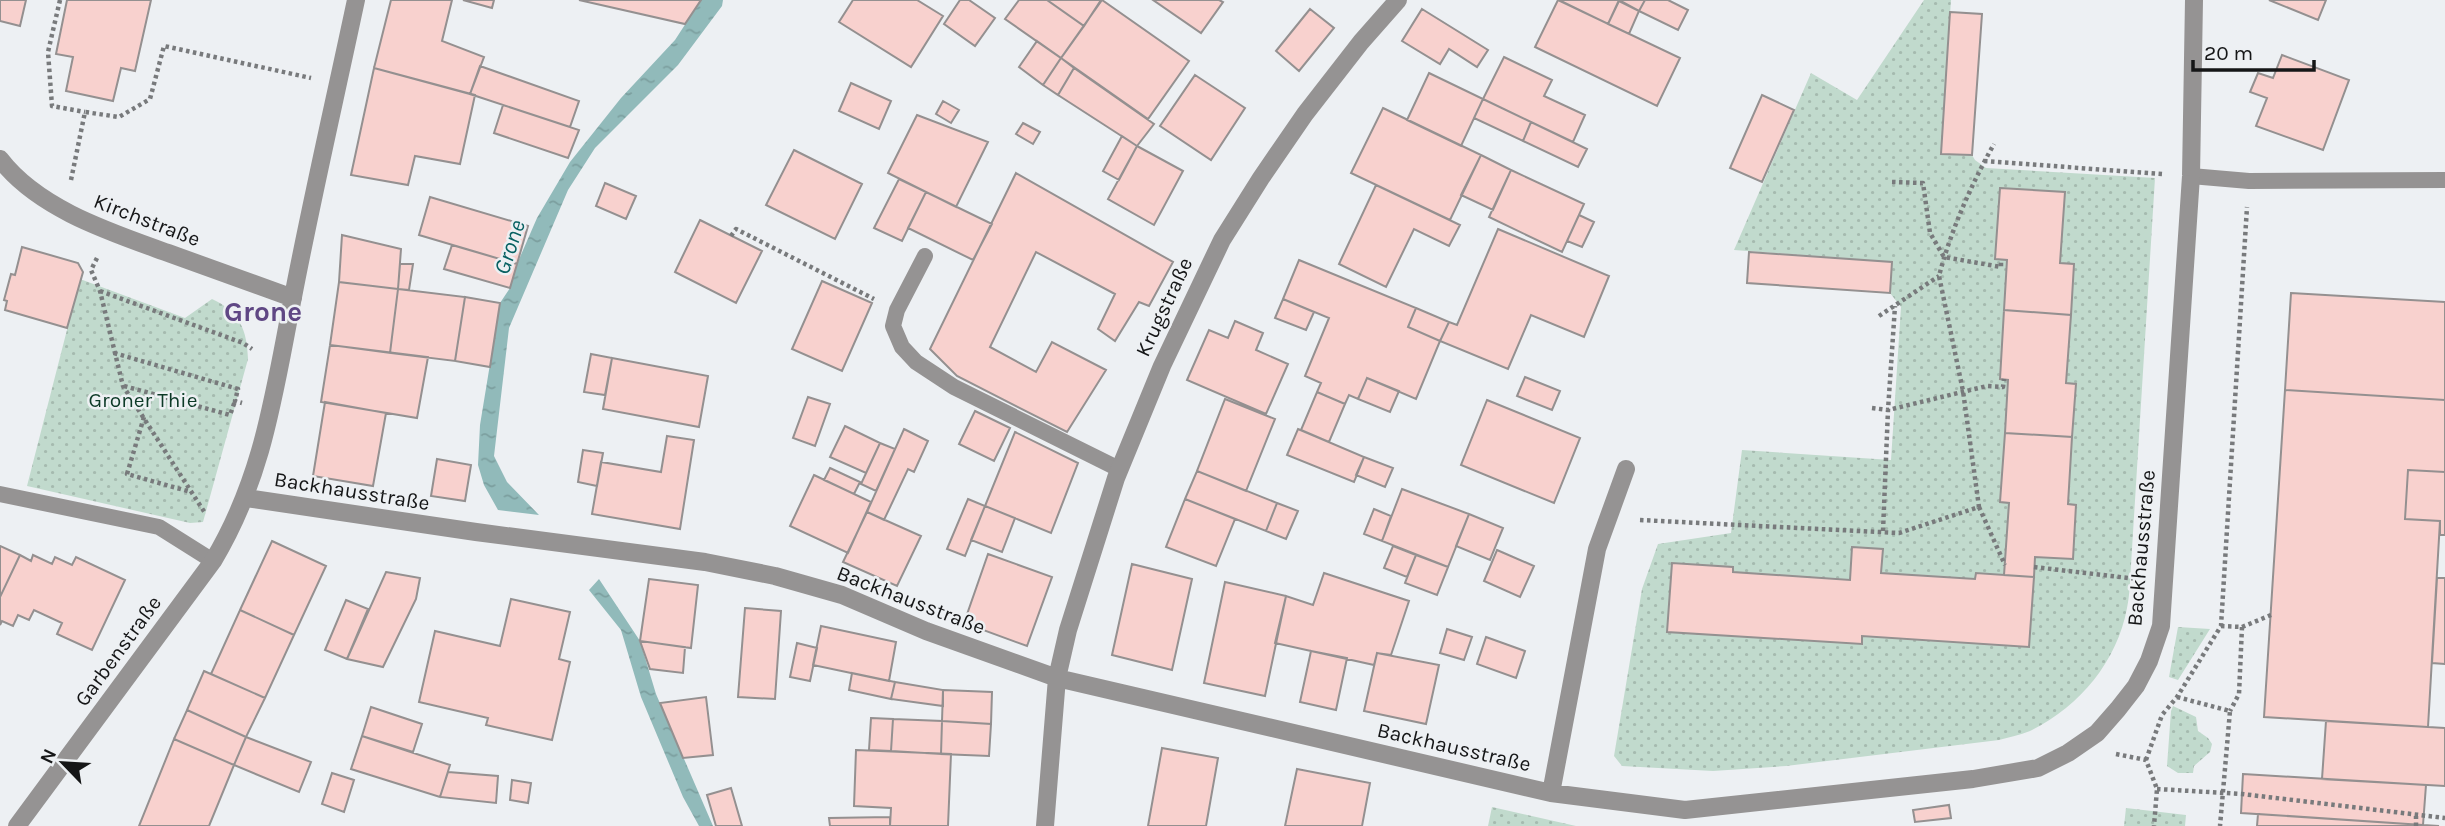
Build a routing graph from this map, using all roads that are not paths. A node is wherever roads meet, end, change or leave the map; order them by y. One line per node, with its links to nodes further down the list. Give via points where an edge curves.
1 (356, 0): 8 (street, Garbenstraße)
2 (1398, 0): 9 (street, Krugstraße, via 1305,114 1222,240 1161,366)
3 (2193, 0): 5 (street, Backhausstraße)
4 (0, 159): 8 (street, Kirchstraße, via 10,173 64,212)
5 (2191, 176): 6 (lane, via 2249,181); 16 (street, Backhausstraße, via 2161,626 2136,686 2097,733 2038,768)
6 (2445, 180)
7 (925, 256): 9 (lane, via 897,310 893,326 902,347 954,387)
8 (293, 298): 12 (street, Garbenstraße, via 272,411)
9 (1119, 469): 14 (street, Krugstraße)
10 (1626, 469): 15 (street, Backhausstraße, via 1597,550)
11 (0, 494): 13 (lane, via 159,527)
12 (246, 498): 13 (street, Garbenstraße); 14 (street, Backhausstraße, via 705,562 775,576 842,595)
13 (213, 561): 17 (street, Garbenstraße)
14 (1056, 678): 15 (street, Backhausstraße); 18 (street, Krugstraße)
15 (1550, 793): 16 (street, Backhausstraße)
16 (1685, 818)
17 (17, 826)
18 (1045, 826)

